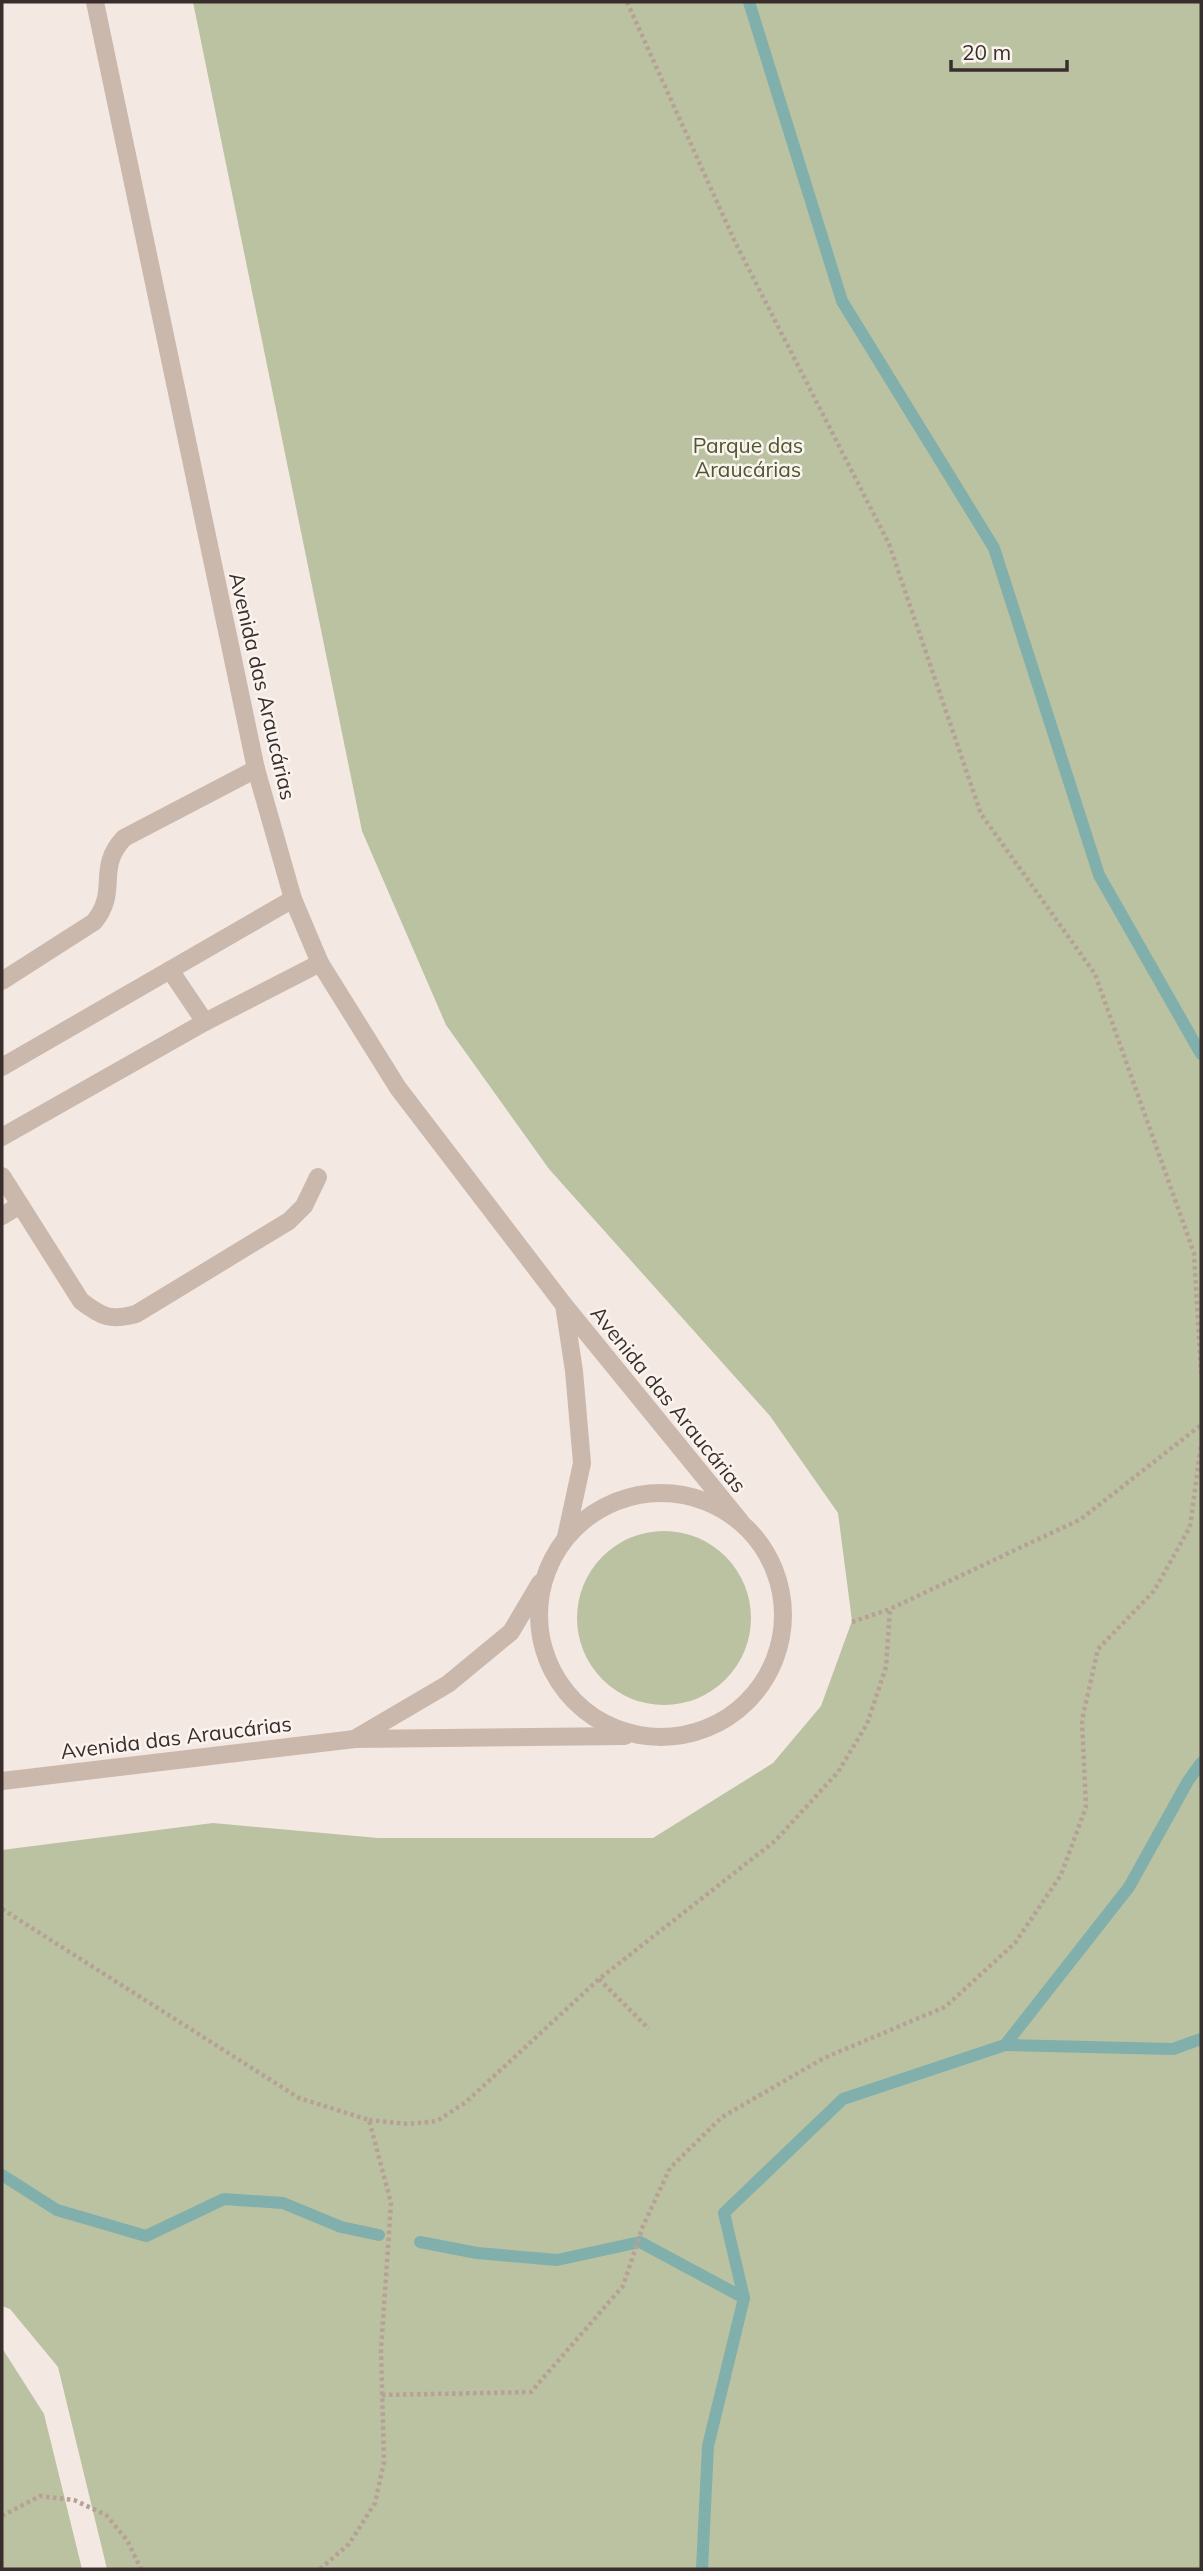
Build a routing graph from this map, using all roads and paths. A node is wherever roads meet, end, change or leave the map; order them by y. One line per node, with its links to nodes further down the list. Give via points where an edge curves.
1 (95, 2): 3 (street, Avenida das Araucárias)
2 (627, 2): 16 (path, via 735,242 889,544 981,814 1095,974 1194,1253)
3 (256, 769): 4 (street, Avenida das Araucárias); 7 (street, via 124,838 108,860 107,900 94,922)
4 (293, 900): 5 (street, Avenida das Araucárias); 6 (street)
5 (320, 963): 8 (street); 15 (street, Avenida das Araucárias, via 398,1088)
6 (170, 970): 8 (street); 9 (street)
7 (2, 981)
8 (205, 1022): 10 (street)
9 (2, 1067)
10 (2, 1137)
11 (2, 1176): 13 (street)
12 (318, 1177): 13 (street, via 304,1206 289,1221 136,1314 117,1320 97,1314 80,1301)
13 (20, 1205): 14 (street)
14 (2, 1216)
15 (564, 1305): 19 (street, Avenida das Araucárias); 20 (street, Avenida das Araucárias, via 582,1463)
16 (1201, 1373)
17 (1201, 1426): 22 (path, via 1081,1519)
18 (1201, 1445): 32 (path, via 1190,1527 1154,1591 1098,1649 1082,1720 1086,1807 1061,1875 1016,1944 945,2007 824,2059 722,2117 670,2168 643,2226 623,2286 531,2392)
19 (740, 1521): 20 (street, Avenida das Araucárias, via 707,1501 669,1493 631,1496 595,1512); 24 (street, Avenida das Araucárias, via 765,1550 780,1586 783,1624 774,1662 751,1698 718,1724 677,1737)
20 (566, 1537): 21 (street, Avenida das Araucárias)
21 (547, 1571): 24 (street, Avenida das Araucárias, via 538,1612 544,1654 565,1692 596,1720); 25 (street, Avenida das Araucárias, via 511,1632 449,1684)
22 (890, 1609): 23 (path); 29 (path, via 886,1667 867,1724 838,1772 775,1842)
23 (852, 1622)
24 (635, 1736): 25 (street, Avenida das Araucárias)
25 (355, 1739): 26 (street, Avenida das Araucárias)
26 (2, 1781)
27 (4, 1910): 28 (path); 31 (path, via 299,2098)
28 (2, 1917)
29 (599, 1979): 30 (path); 31 (path, via 466,2102 437,2121)
30 (649, 2029)
31 (369, 2120): 32 (path, via 391,2203 381,2350)
32 (383, 2395): 35 (path, via 384,2462 375,2503 349,2544)
33 (2, 2516): 34 (path, via 40,2496 74,2500 106,2515 127,2540)
34 (141, 2569)
35 (320, 2569)

